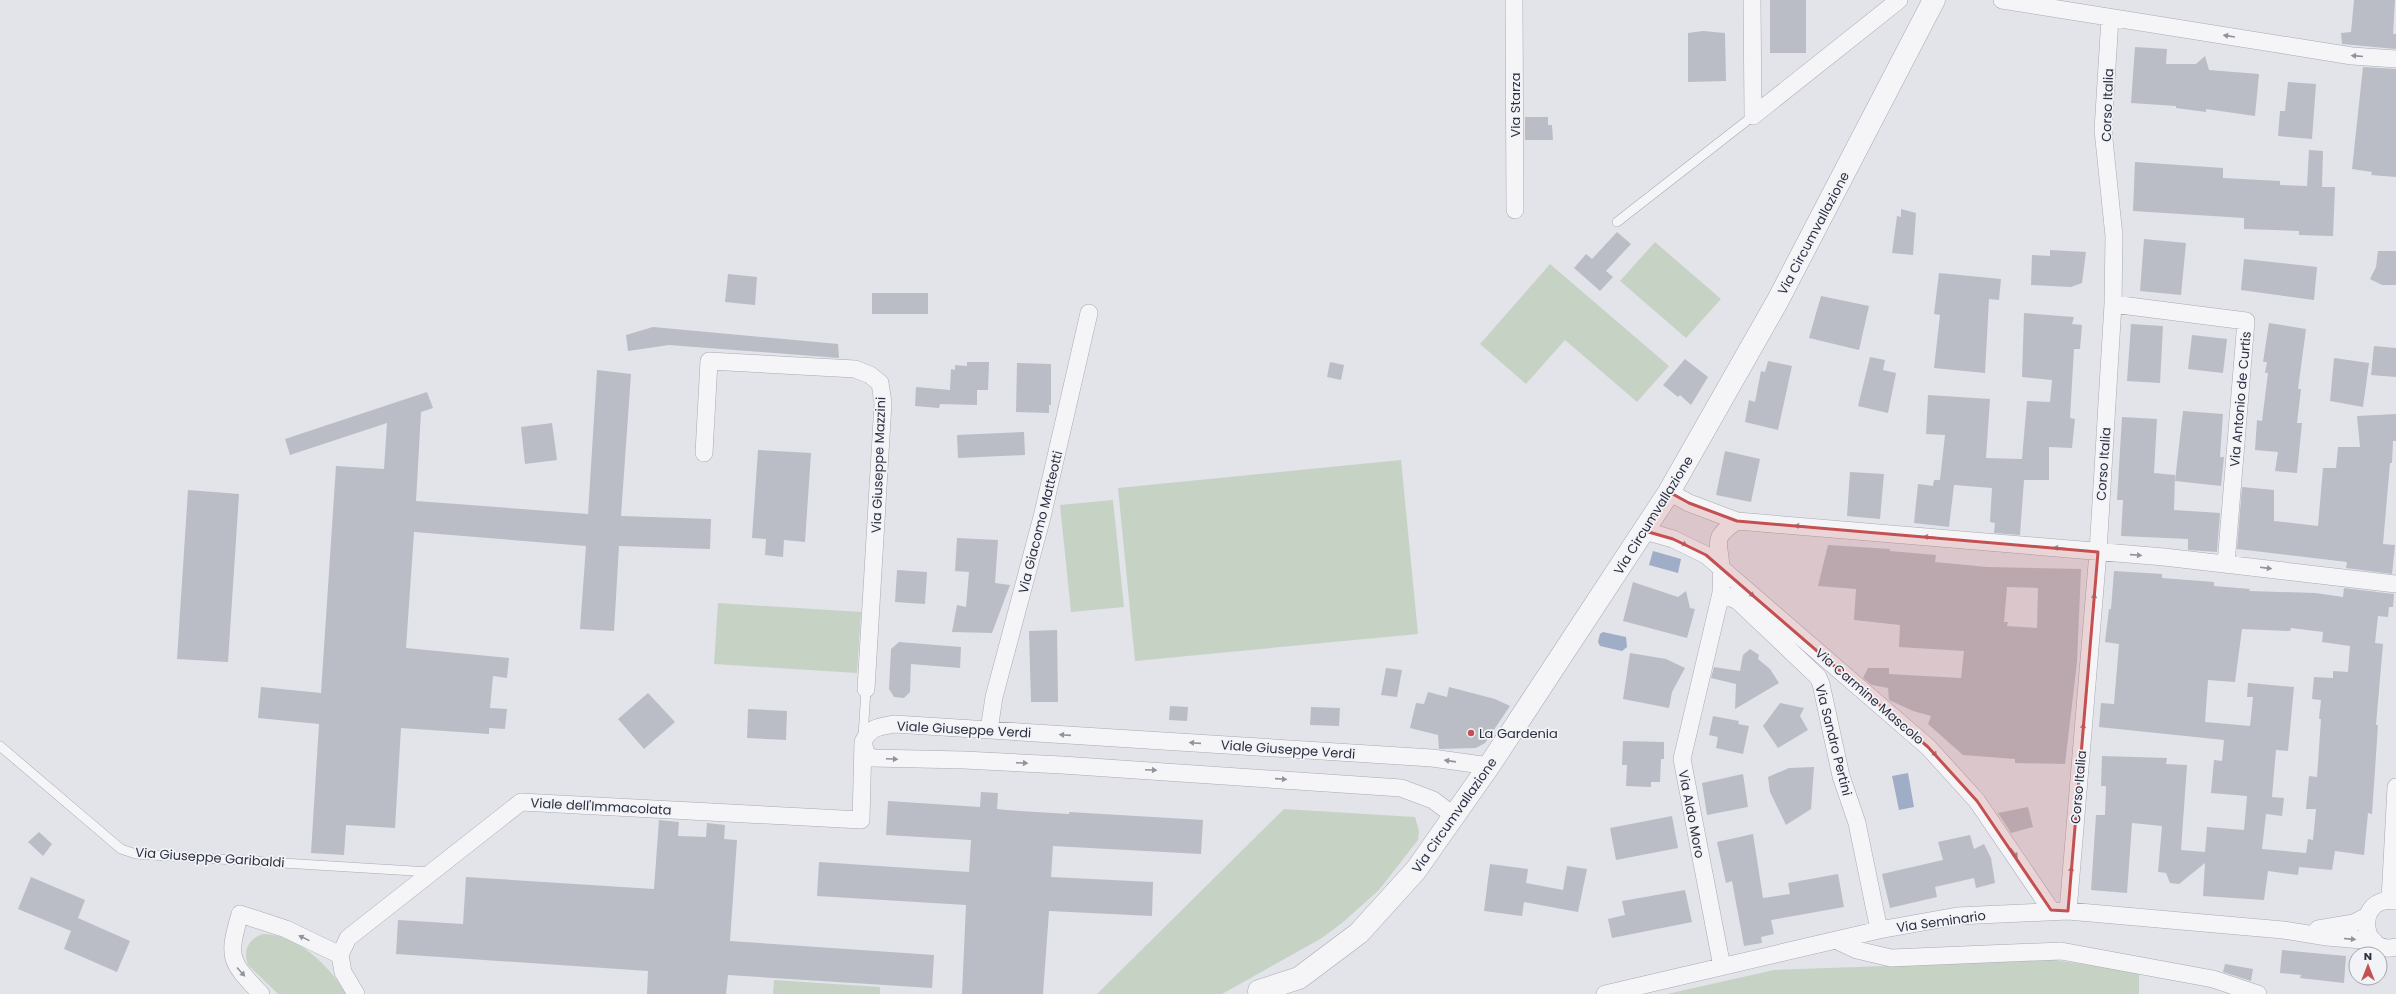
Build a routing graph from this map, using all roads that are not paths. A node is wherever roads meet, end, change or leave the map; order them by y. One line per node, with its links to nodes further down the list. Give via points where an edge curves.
1 (1514, 0): 9 (street, Via Starza)
2 (1752, 0): 8 (street)
3 (1899, 0): 8 (street)
4 (1934, 0): 14 (street, Via Circumvallazione, via 1777,302)
5 (2002, 0): 6 (street)
6 (2110, 18): 7 (street, one-way to 6, via 2352,56); 11 (street, Corso Italia, via 2103,130 2114,236)
7 (2396, 59)
8 (1753, 116): 10 (lane)
9 (1516, 210)
10 (1617, 222)
11 (2113, 304): 17 (street, Corso Italia); 18 (street, Via Antonio de Curtis, via 2246,321)
12 (1089, 313): 23 (street, Via Giacomo Matteotti, via 1042,517 994,697)
13 (704, 453): 22 (street, Via Giuseppe Mazzini, via 709,361 855,369 870,375 880,383 884,403)
14 (1669, 492): 15 (street, via 1694,506); 16 (street, Via Circumvallazione)
15 (1737, 521): 17 (street, one-way to 15); 19 (street, Via Aldo Moro, via 1726,528 1718,544)
16 (1645, 531): 19 (street, Via Carmine Mascolo, one-way to 19, via 1673,539); 26 (street, Via Circumvallazione)
17 (2098, 552): 18 (street, one-way to 18); 32 (street, Corso Italia, one-way to 17)
18 (2226, 564): 20 (street, one-way to 20)
19 (1721, 567): 21 (street, Via Aldo Moro); 31 (street, Via Carmine Mascolo, one-way to 31, via 1928,747 1978,801)
20 (2396, 584)
21 (1720, 593): 34 (street, Via Sandro Pertini, via 1738,600 1818,677 1822,684 1841,776 1856,823); 40 (street, Via Aldo Moro, via 1682,759)
22 (866, 689): 24 (lane, Via Giuseppe Mazzini)
23 (989, 730): 24 (street, Viale Giuseppe Verdi, via 894,724 874,727); 26 (street, Viale Giuseppe Verdi, one-way to 23, via 1432,758)
24 (863, 742): 28 (street, one-way to 28, via 866,753 872,758 1077,766 1401,788 1433,800); 29 (street, Viale dell'Immacolata, via 860,820 522,802)
25 (0, 746): 29 (lane, Via Giuseppe Garibaldi, via 121,849 136,854)
26 (1489, 766): 28 (street, Via Circumvallazione)
27 (2396, 787): 30 (street)
28 (1453, 815): 41 (street, Via Circumvallazione, via 1416,870 1359,933)
29 (434, 872): 39 (street, Viale dell'Immacolata, via 348,938)
30 (2393, 901): 33 (street, via 2376,904)
31 (2052, 910): 32 (street, Via Seminario); 34 (street, Via Seminario, via 1957,916)
32 (2068, 911): 35 (street, Via Seminario)
33 (2367, 916): 35 (street, via 2338,927); 37 (street, via 2366,930)
34 (1879, 930): 36 (street, Via Seminario)
35 (2284, 930): 37 (street, one-way to 37)
36 (1838, 941): 40 (street, Via Seminario); 46 (street, via 1857,950 1891,958 2061,951 2213,979)
37 (2374, 942): 38 (street, via 2386,947)
38 (2396, 946)
39 (340, 954): 43 (street, one-way to 43, via 286,929 240,914 232,952 237,968); 44 (street, via 343,972)
40 (1722, 967): 45 (street, Via Seminario)
41 (1296, 986): 42 (street, Via Circumvallazione)
42 (1261, 993)
43 (261, 994)
44 (356, 994)
45 (1605, 994)
46 (2258, 994)

